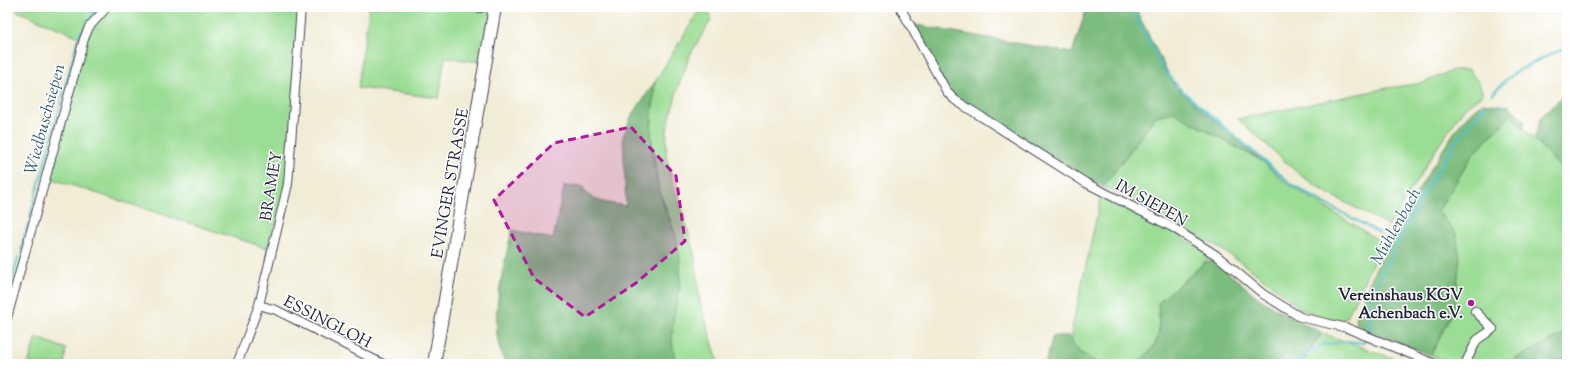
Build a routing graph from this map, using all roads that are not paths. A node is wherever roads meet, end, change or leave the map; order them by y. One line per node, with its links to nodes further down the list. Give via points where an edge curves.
1 (107, 7): 7 (street, via 89,27 84,39)
2 (301, 7): 5 (street, BRAMEY, via 288,184)
3 (495, 7): 10 (main road, EVINGER STRASSE)
4 (900, 7): 11 (street, IM SIEPEN, via 947,92 956,100 1086,183 1178,231 1216,256 1263,294 1300,317 1347,328)
5 (259, 305): 8 (street, BRAMEY); 9 (street, ESSINGLOH, via 276,310)
6 (1475, 311): 12 (street, via 1493,329 1477,340)
7 (7, 318)
8 (237, 364)
9 (383, 364)
10 (434, 364)
11 (1435, 364)
12 (1465, 364)

